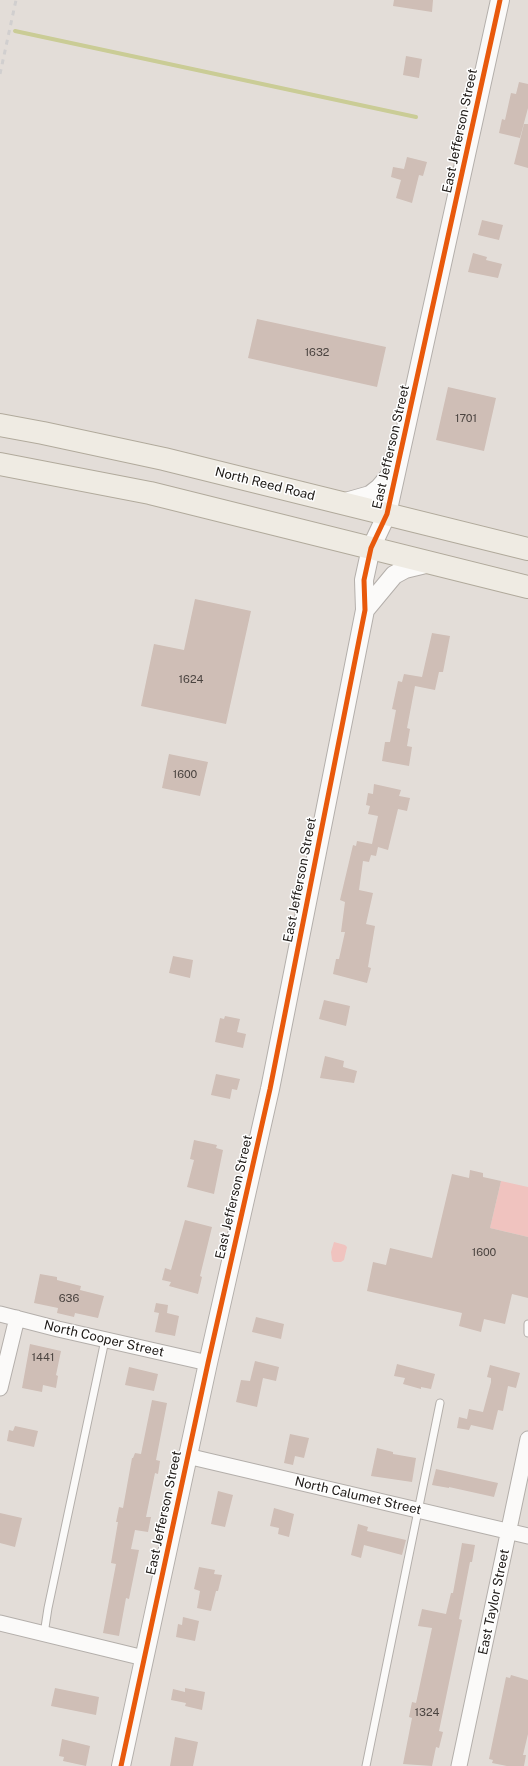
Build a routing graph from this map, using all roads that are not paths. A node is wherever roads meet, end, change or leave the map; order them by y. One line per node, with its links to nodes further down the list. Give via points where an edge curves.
1 (500, 0): 3 (street, East Jefferson Street)
2 (0, 425): 5 (main road, North Reed Road, via 164,459)
3 (401, 455): 5 (street, East Jefferson Street, via 391,474 379,488 370,495); 6 (street, East Jefferson Street)
4 (0, 464): 7 (main road, via 150,493)
5 (342, 503): 6 (main road, North Reed Road)
6 (388, 514): 7 (street, East Jefferson Street); 8 (main road, North Reed Road)
7 (371, 548): 9 (main road); 11 (street, East Jefferson Street, via 364,580)
8 (528, 549)
9 (430, 563): 10 (main road); 11 (street, East Jefferson Street, via 405,569 394,575)
10 (528, 586)
11 (365, 610): 17 (street, East Jefferson Street, via 270,1089)
12 (0, 1314): 13 (street, North Cooper Street)
13 (17, 1318): 16 (street, North Cooper Street); 18 (street)
14 (528, 1324): 15 (lane)
15 (528, 1333)
16 (105, 1340): 17 (street, North Cooper Street); 26 (lane, via 49,1600)
17 (208, 1363): 21 (street, East Jefferson Street)
18 (0, 1388)
19 (440, 1403): 22 (lane)
20 (528, 1439): 23 (street, East Taylor Street)
21 (187, 1456): 22 (street, North Calumet Street); 27 (street, East Jefferson Street)
22 (418, 1510): 23 (street, North Calumet Street); 29 (lane)
23 (509, 1532): 24 (street, North Calumet Street); 30 (street, East Taylor Street)
24 (528, 1536)
25 (0, 1623): 26 (street)
26 (44, 1634): 27 (street)
27 (144, 1658): 28 (street, East Jefferson Street)
28 (121, 1766)
29 (366, 1766)
30 (460, 1766)

